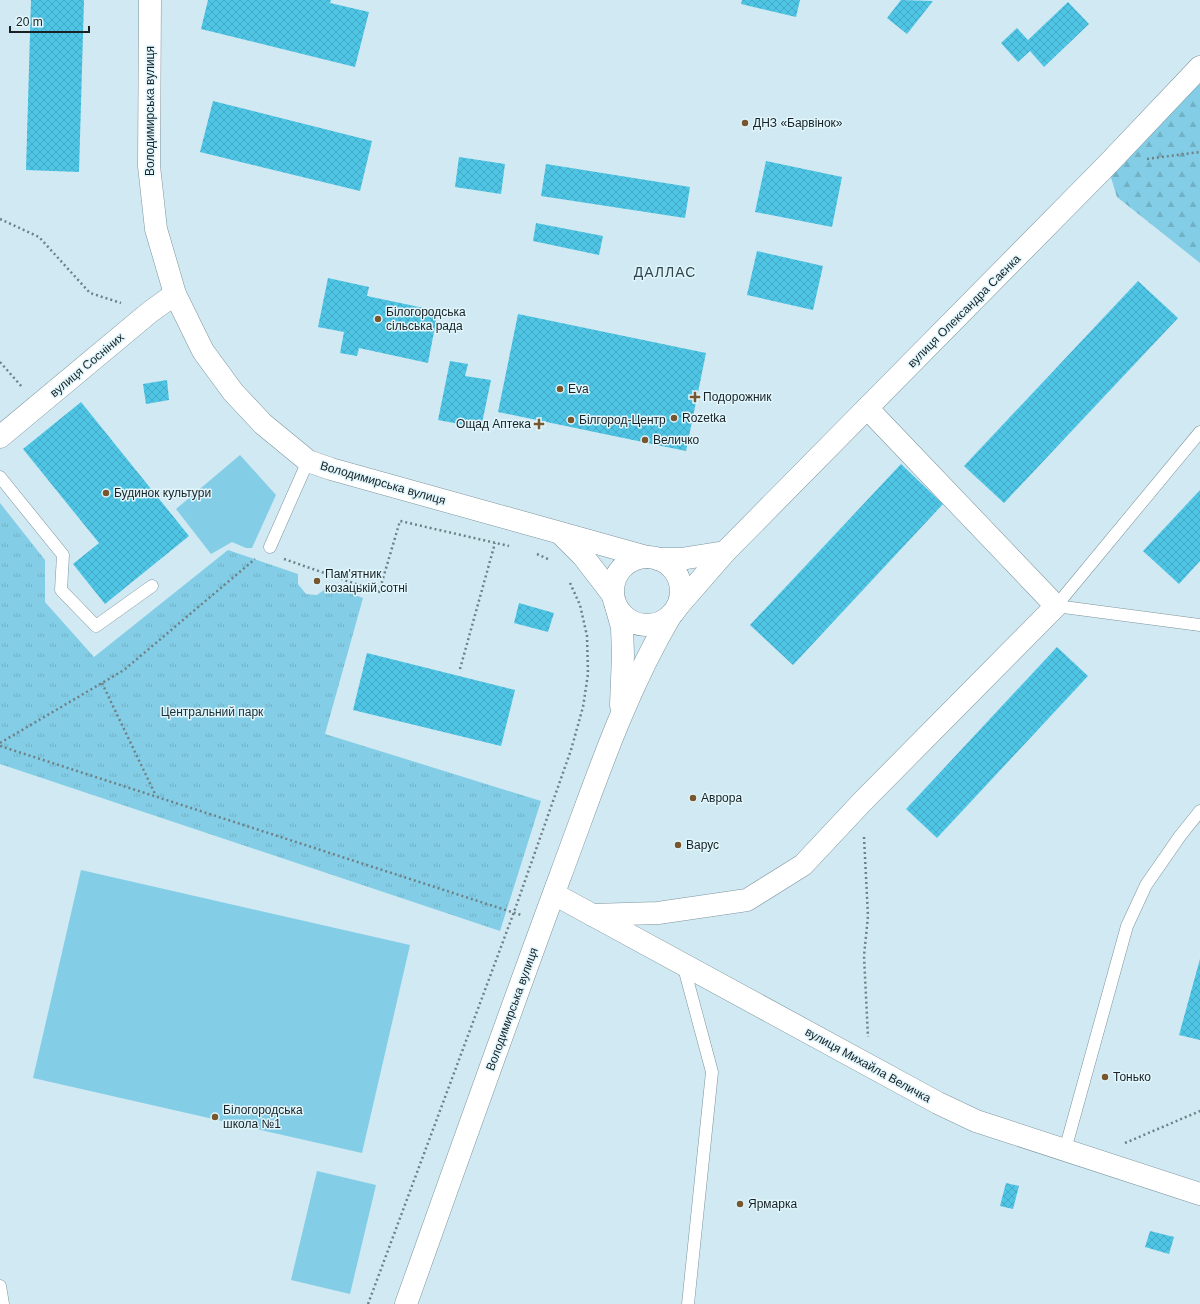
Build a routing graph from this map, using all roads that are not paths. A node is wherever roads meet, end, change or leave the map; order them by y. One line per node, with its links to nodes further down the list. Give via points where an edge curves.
1 (150, 0): 3 (street, Володимирська вулиця, via 149,166 156,229)
2 (1200, 67): 4 (street, вулиця Олександра Саєнка)
3 (176, 294): 6 (street, вулиця Сосніних, via 150,312); 7 (street, Володимирська вулиця, via 203,351 233,392 263,424)
4 (867, 408): 11 (street, вулиця Олександра Саєнка); 15 (street)
5 (1200, 432): 15 (lane)
6 (0, 437)
7 (308, 460): 9 (street, Володимирська вулиця, via 331,469); 10 (lane)
8 (0, 477): 13 (lane, via 63,555 61,590 96,626)
9 (559, 532): 12 (street, Володимирська вулиця); 14 (street, Володимирська вулиця, via 583,556)
10 (270, 547)
11 (725, 552): 12 (street, via 681,559); 16 (street, вулиця Олександра Саєнка)
12 (652, 558): 14 (street, via 635,559 625,565 613,584); 16 (street, via 668,564 676,573 681,595)
13 (152, 586)
14 (614, 600): 16 (street, via 622,615 631,622 642,625 653,625 663,621); 18 (street, Володимирська вулиця, via 622,627 624,655)
15 (1056, 606): 17 (lane); 21 (street, via 803,865 747,900 658,913)
16 (674, 610): 18 (street, Володимирська вулиця)
17 (1200, 625)
18 (621, 714): 20 (street, Володимирська вулиця)
19 (1200, 811): 23 (lane, via 1146,885 1127,926)
20 (554, 894): 21 (street, вулиця Михайла Величка); 27 (street, Володимирська вулиця)
21 (592, 916): 22 (street, вулиця Михайла Величка)
22 (683, 964): 23 (street, вулиця Михайла Величка, via 938,1104 976,1121); 28 (lane, via 712,1072)
23 (1065, 1150): 24 (street, вулиця Михайла Величка)
24 (1200, 1194)
25 (0, 1286): 26 (lane)
26 (3, 1304)
27 (406, 1304)
28 (688, 1304)

